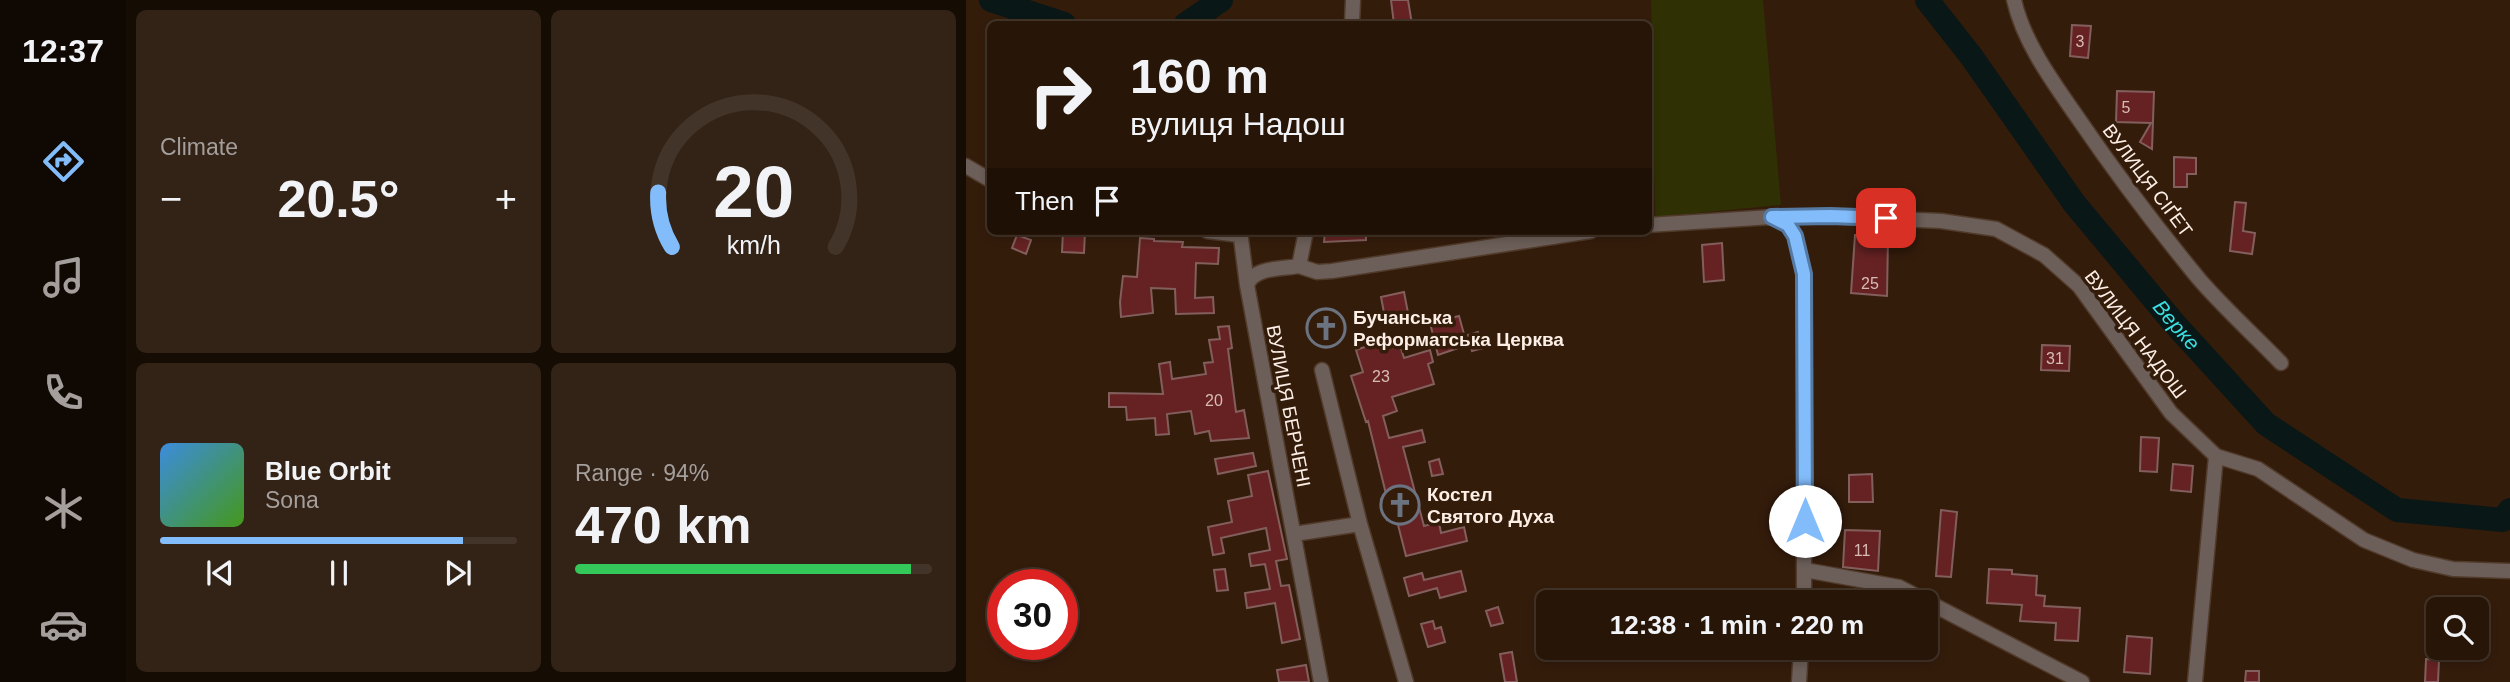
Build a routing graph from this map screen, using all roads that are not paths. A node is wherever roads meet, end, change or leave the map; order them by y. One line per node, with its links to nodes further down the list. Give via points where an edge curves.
1 (1353, 0): 3 (street)
2 (2014, 0): 13 (street, ВУЛИЦЯ СІҐЕТ, via 2028,39 2117,175 2200,280)
3 (1352, 21)
4 (966, 166): 5 (street)
5 (987, 178)
6 (1772, 217): 7 (street, ВУЛИЦЯ НАДОШ); 15 (street, ВУЛИЦЯ НАДОШ, via 1941,221 1996,229 2044,255 2079,286 2171,413); 18 (street, via 1788,225 1795,236 1804,274)
7 (1652, 225)
8 (1240, 235): 12 (street, ВУЛИЦЯ БЕРЧЕНІ)
9 (1305, 235): 11 (street)
10 (1565, 235): 11 (street, via 1332,271)
11 (1298, 267): 12 (street, via 1256,273)
12 (1247, 285): 17 (street, ВУЛИЦЯ БЕРЧЕНІ)
13 (2281, 363)
14 (1322, 370): 16 (street, ВУЛИЦЯ БЕРЧЕНІ)
15 (2216, 456): 19 (street, ВУЛИЦЯ НАДОШ, via 2258,470 2364,540 2413,560 2453,569); 26 (street)
16 (1360, 524): 17 (street); 23 (street, ВУЛИЦЯ БЕРЧЕНІ)
17 (1294, 534): 22 (street, ВУЛИЦЯ БЕРЧЕНІ)
18 (1805, 570): 20 (street); 25 (street, via 1899,587)
19 (2510, 571)
20 (1804, 590)
21 (1800, 660): 24 (street)
22 (1321, 682)
23 (1406, 682)
24 (1799, 682)
25 (2082, 682)
26 (2194, 682)

